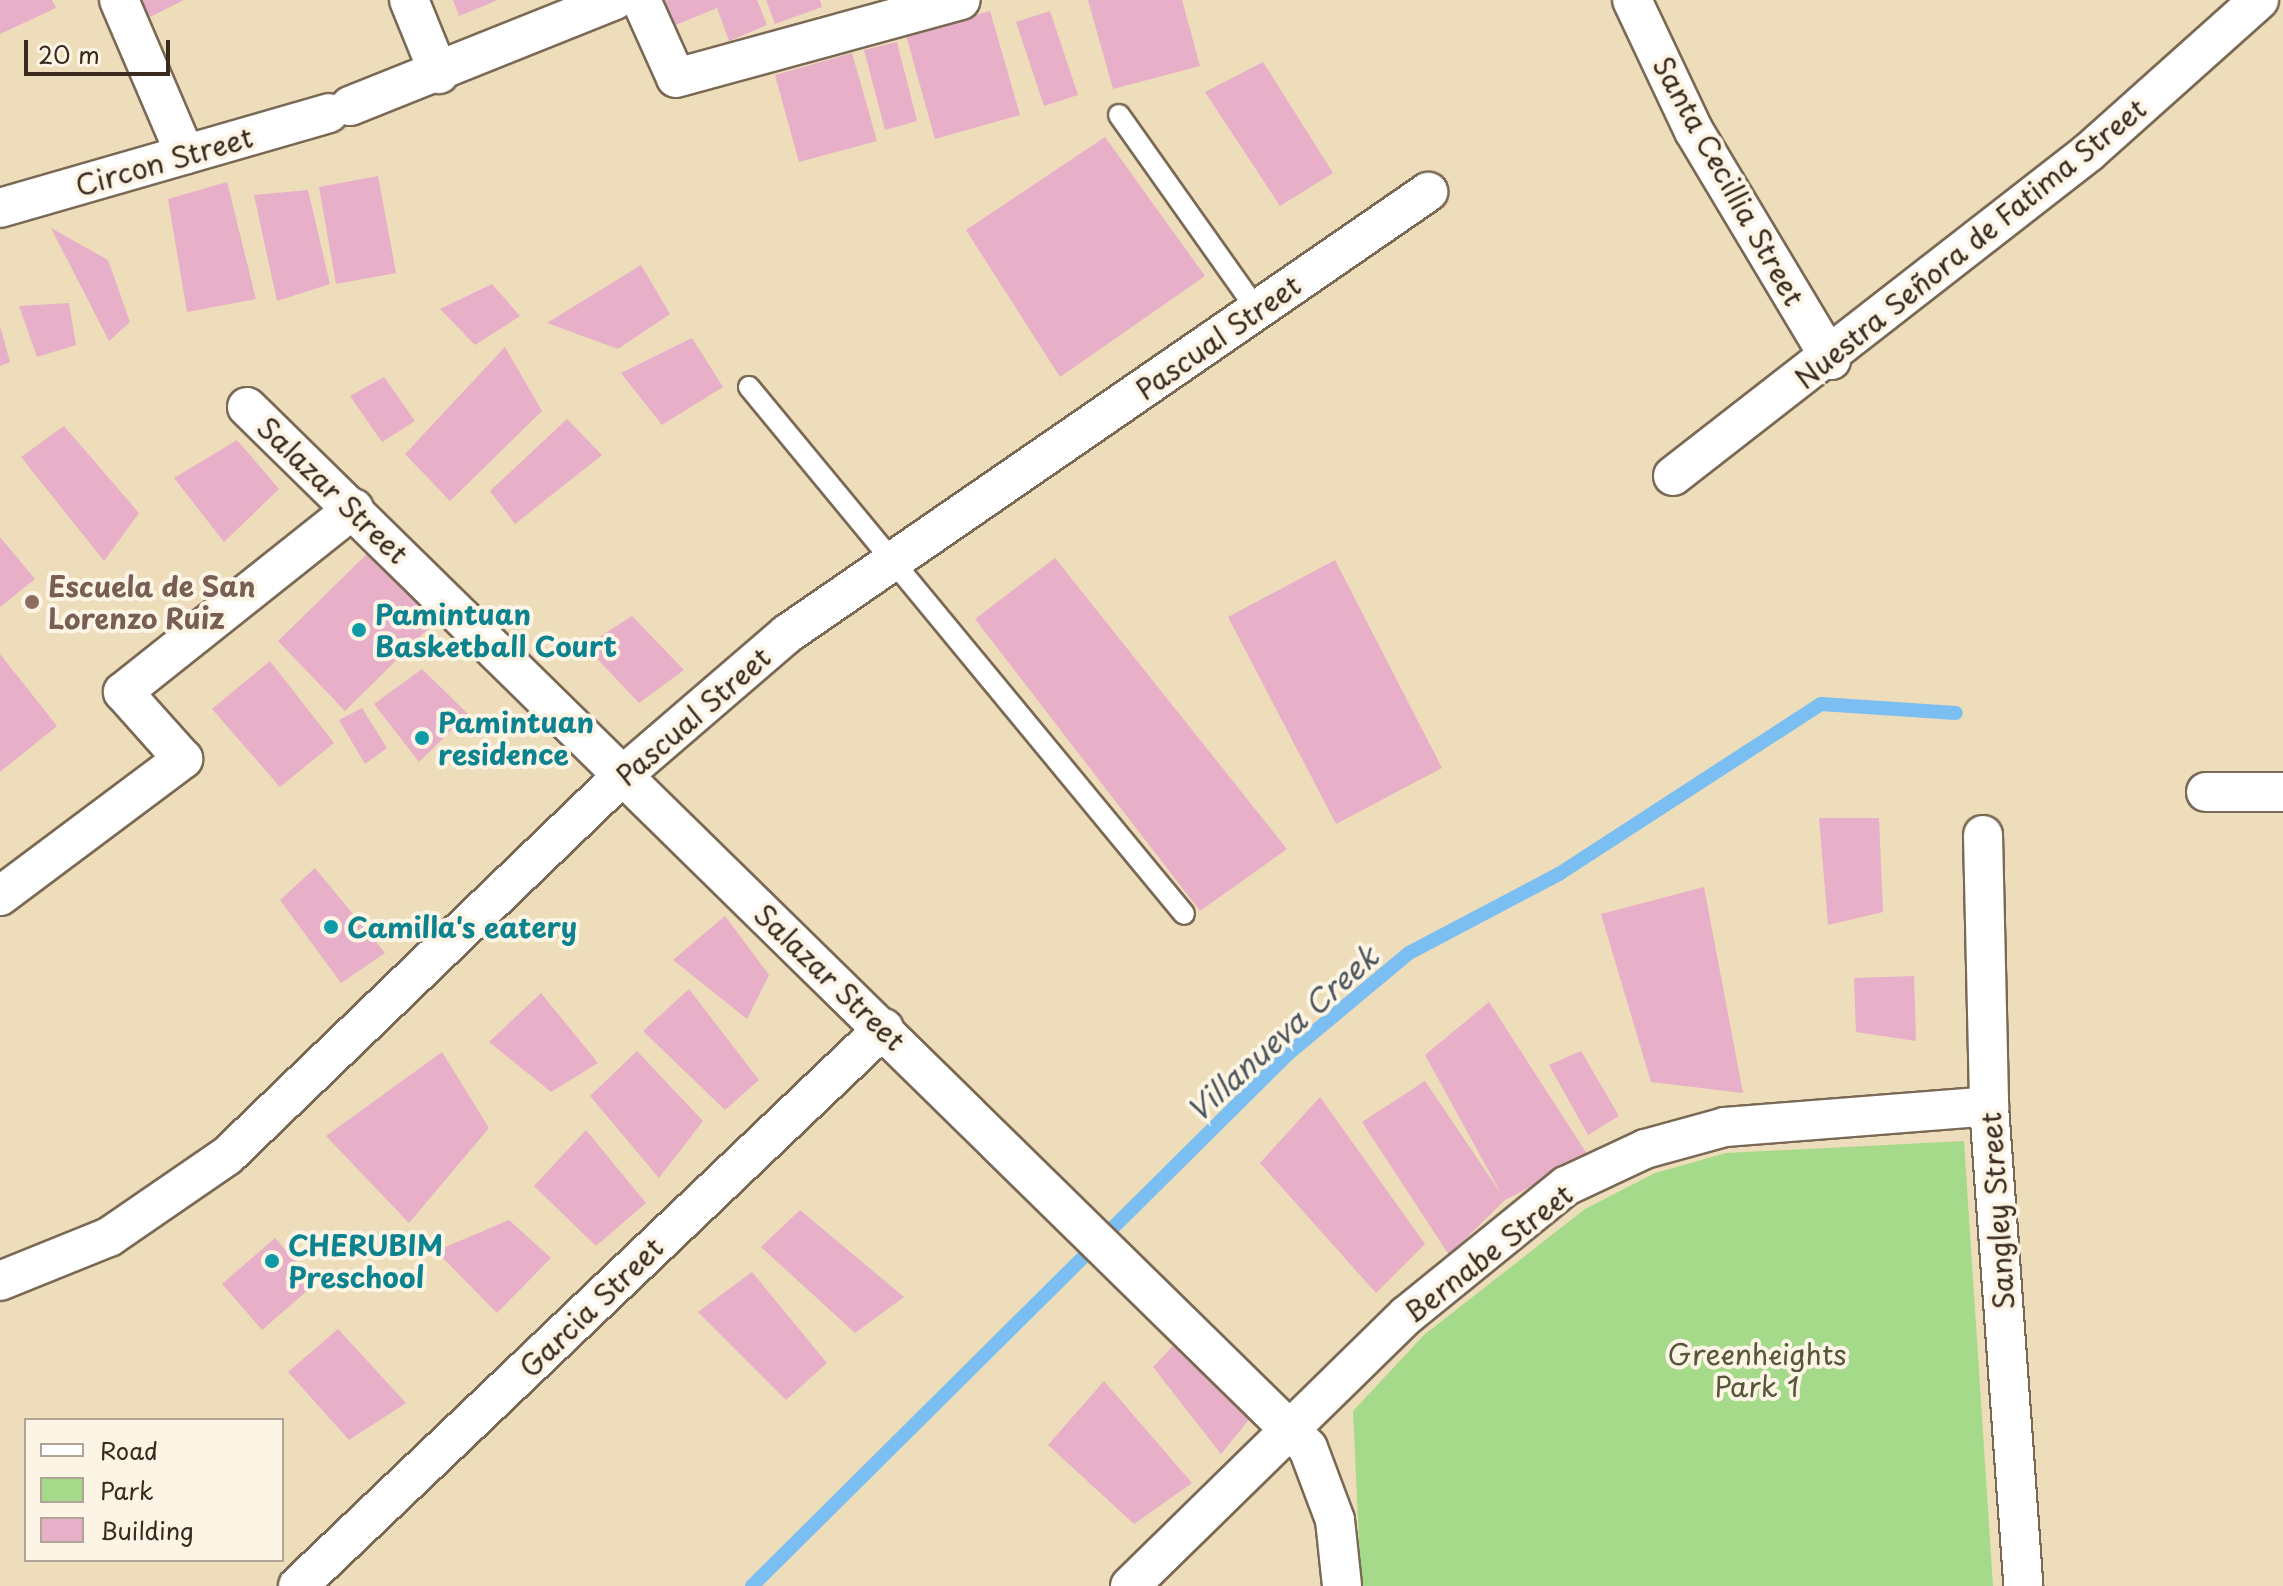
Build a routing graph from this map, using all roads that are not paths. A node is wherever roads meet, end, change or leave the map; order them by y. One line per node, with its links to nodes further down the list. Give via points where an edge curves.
1 (119, 0): 10 (street)
2 (409, 0): 8 (street)
3 (615, 0): 8 (street, Circon Street)
4 (641, 0): 7 (street, via 676,78)
5 (1632, 0): 14 (street, Santa Cecillia Street, via 1694,131)
6 (2259, 0): 14 (street, Nuestra Señora de Fatima Street, via 2089,152)
7 (941, 2)
8 (439, 74): 10 (street, Circon Street, via 339,110)
9 (1119, 115): 13 (lane)
10 (185, 154): 12 (street, Circon Street)
11 (1428, 192): 13 (street, Pascual Street)
12 (0, 208)
13 (1257, 310): 19 (street, Pascual Street)
14 (1831, 360): 17 (street, Nuestra Señora de Fatima Street)
15 (749, 387): 19 (lane)
16 (247, 407): 18 (street, Salazar Street)
17 (1673, 476)
18 (354, 508): 20 (street, Salazar Street); 24 (street, via 123,692 183,759)
19 (896, 558): 20 (street, Pascual Street, via 787,634); 25 (lane)
20 (622, 776): 26 (street, Salazar Street); 28 (street, Pascual Street, via 227,1156 109,1237)
21 (2206, 792): 22 (street)
22 (2283, 792)
23 (1983, 835): 27 (street, Sangley Street)
24 (0, 896)
25 (1184, 914)
26 (884, 1028): 29 (street, Salazar Street); 30 (street, Garcia Street)
27 (1989, 1106): 29 (street, Bernabe Street, via 1725,1127 1645,1149 1566,1186 1407,1315); 33 (street, Sangley Street)
28 (0, 1281)
29 (1290, 1431): 31 (street, Bernabe Street); 32 (street, Salazar Street, via 1324,1477)
30 (298, 1586)
31 (1130, 1586)
32 (1342, 1586)
33 (2023, 1586)

